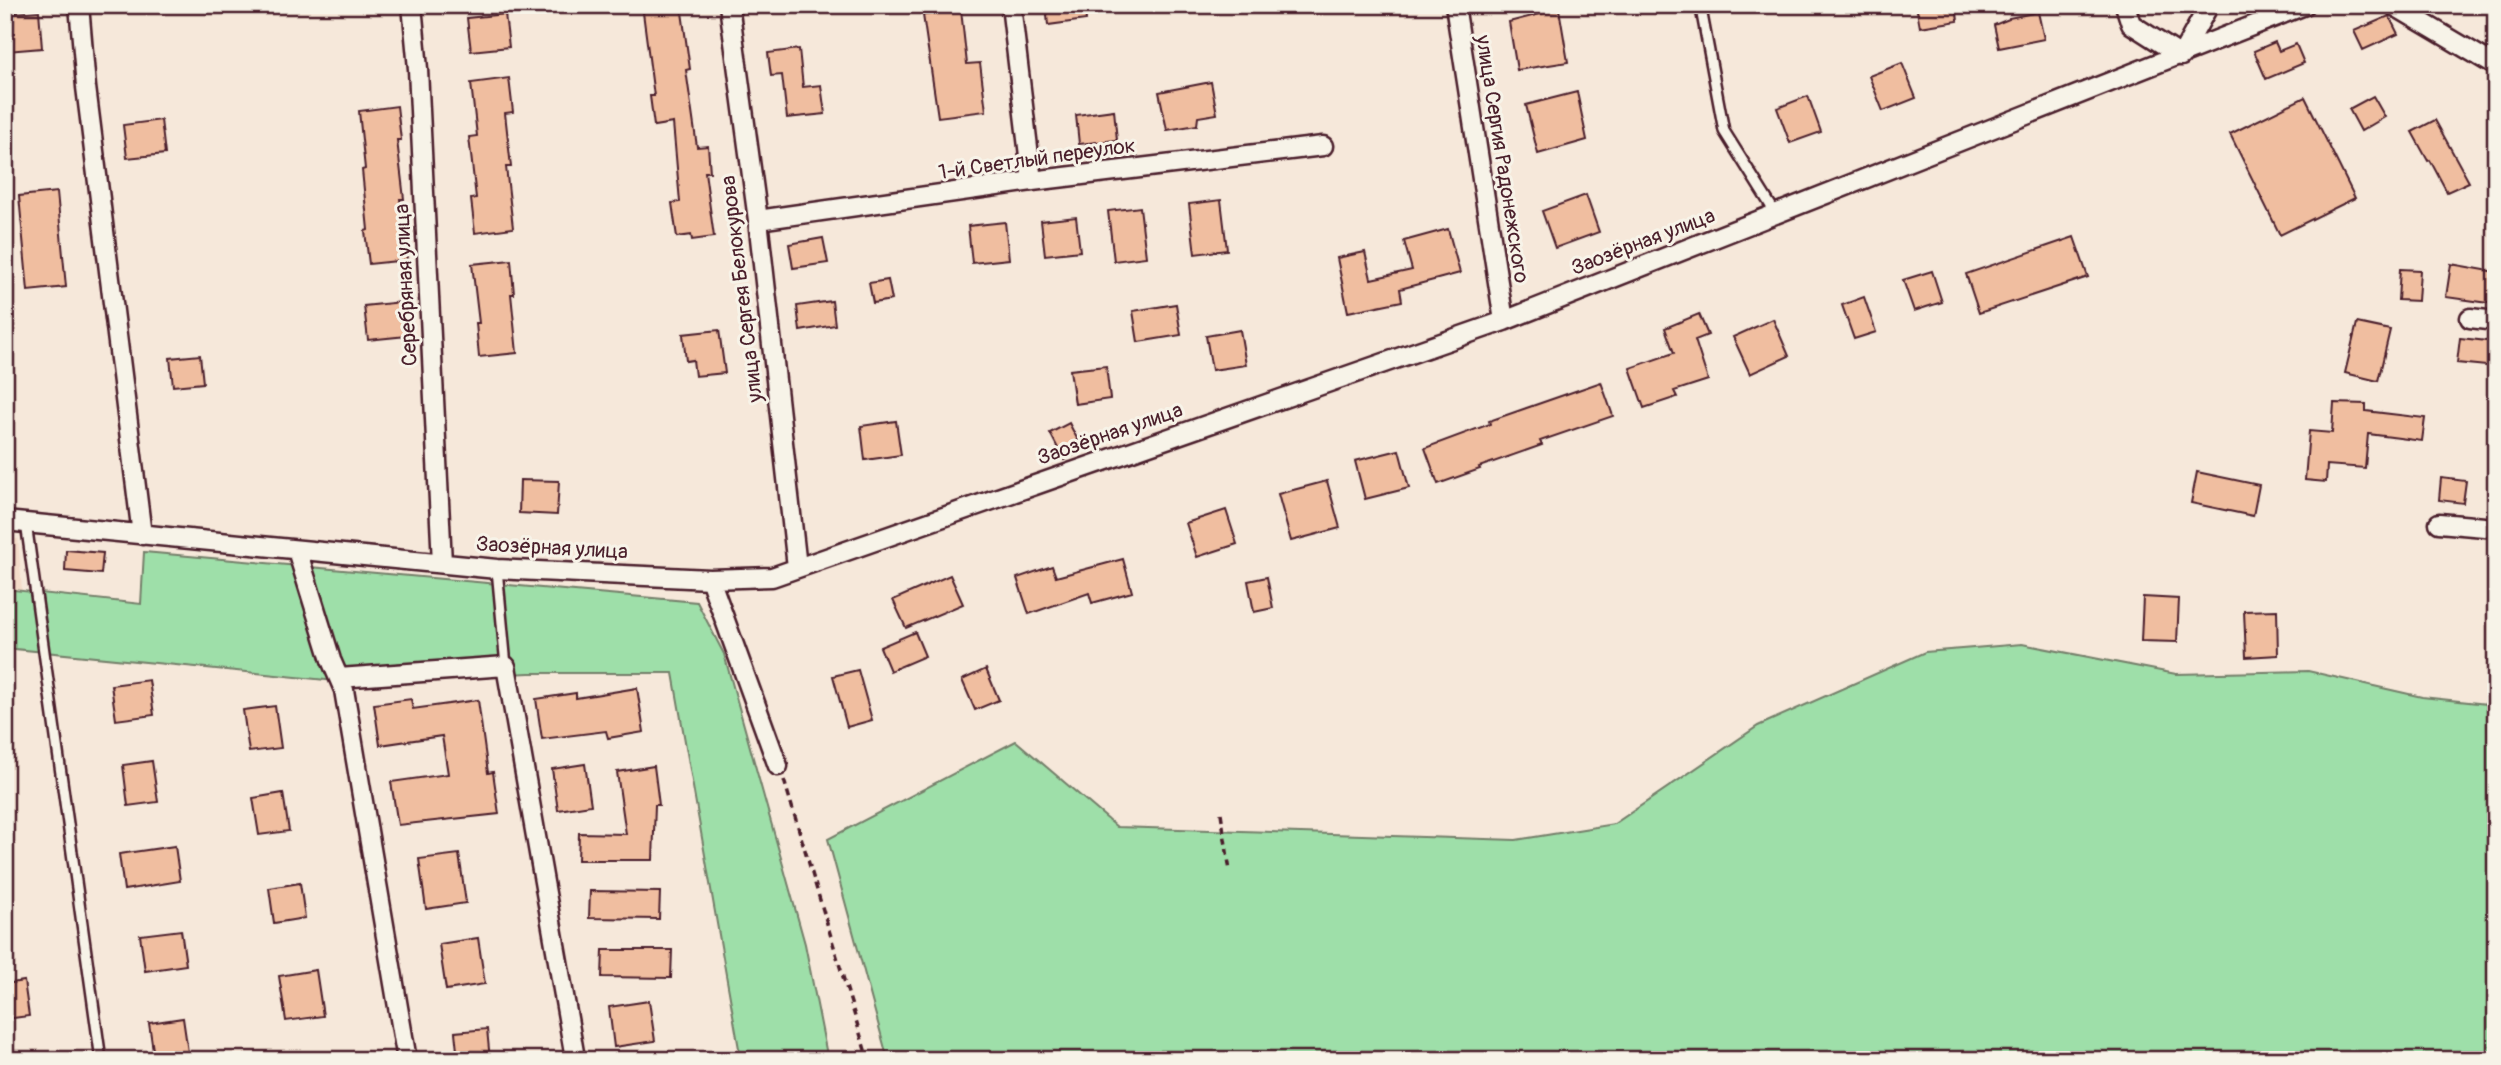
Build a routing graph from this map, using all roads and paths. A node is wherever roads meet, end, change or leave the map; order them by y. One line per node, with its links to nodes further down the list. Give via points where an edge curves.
1 (79, 5): 24 (street)
2 (412, 5): 26 (street, Серебряная улица)
3 (729, 5): 16 (street, улица Сергея Белокурова)
4 (1011, 5): 14 (street)
5 (1455, 5): 18 (street, улица Сергия Радонежского)
6 (2126, 5): 11 (street, via 2131,24)
7 (2209, 5): 11 (street)
8 (2305, 5): 11 (street, Заозёрная улица)
9 (2393, 5): 12 (street)
10 (1701, 9): 15 (lane, via 1724,131)
11 (2181, 56): 15 (street, Заозёрная улица)
12 (2496, 66)
13 (1322, 146): 14 (street, 1-й Светлый переулок)
14 (1032, 181): 16 (street, 1-й Светлый переулок)
15 (1776, 214): 18 (street, Заозёрная улица)
16 (758, 220): 27 (street, улица Сергея Белокурова)
17 (2470, 318): 19 (street)
18 (1504, 321): 27 (street, Заозёрная улица)
19 (2496, 321)
20 (5, 521): 21 (street, Заозёрная улица)
21 (26, 523): 24 (street, Заозёрная улица); 36 (lane)
22 (2440, 523): 23 (street)
23 (2496, 528)
24 (142, 535): 25 (street, Заозёрная улица)
25 (297, 550): 26 (street, Заозёрная улица); 31 (street)
26 (442, 563): 28 (street, Заозёрная улица)
27 (797, 567): 29 (street, Заозёрная улица, via 772,578)
28 (497, 569): 29 (street, Заозёрная улица); 30 (lane)
29 (710, 579): 32 (street)
30 (506, 666): 31 (street); 35 (street)
31 (339, 678): 37 (street)
32 (778, 765): 38 (path)
33 (1221, 813): 34 (path)
34 (1230, 871)
35 (575, 1058)
36 (101, 1060)
37 (407, 1060)
38 (868, 1060)

